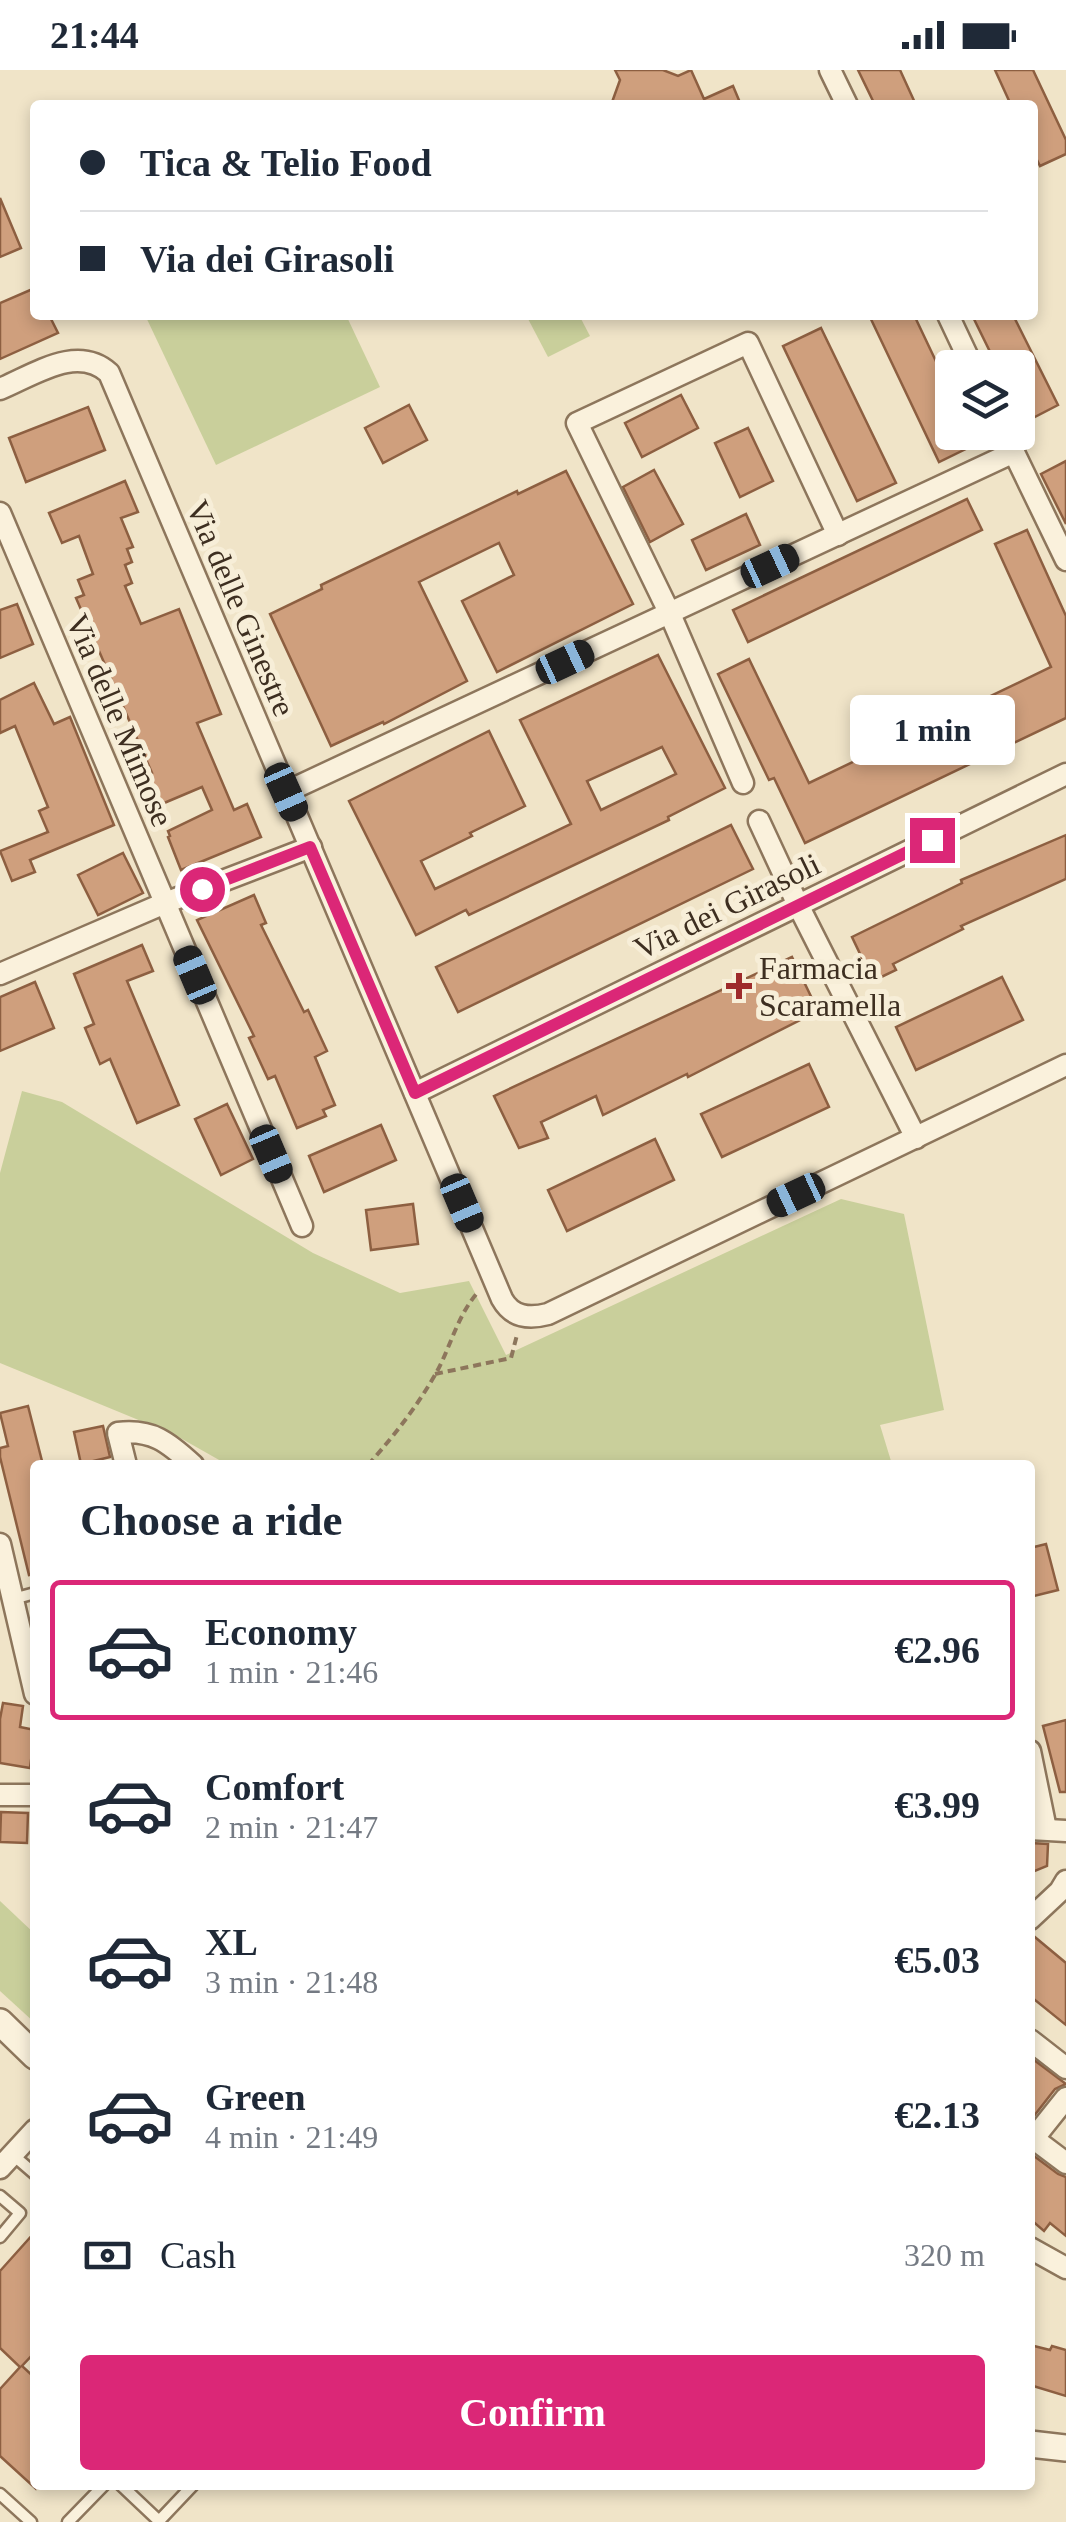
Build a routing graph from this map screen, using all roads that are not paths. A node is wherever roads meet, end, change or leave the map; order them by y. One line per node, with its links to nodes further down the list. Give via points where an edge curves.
1 (830, 70): 2 (street)
2 (844, 100)
3 (950, 320): 4 (street)
4 (965, 350)
5 (0, 388): 14 (street, Via delle Ginestre, via 66,362 105,369)
6 (994, 450): 9 (street)
7 (1013, 450): 10 (street)
8 (0, 513): 17 (street, Via delle Mimose)
9 (838, 535): 11 (street); 11 (street, via 748,344 577,423)
10 (1066, 560)
11 (670, 614): 13 (street); 14 (street)
12 (1066, 774): 18 (street, Via dei Girasoli)
13 (742, 783)
14 (286, 792): 16 (street, Via delle Ginestre)
15 (759, 821): 18 (street)
16 (310, 847): 17 (street); 21 (street, Via delle Ginestre)
17 (165, 903): 19 (street); 23 (street, Via delle Mimose)
18 (798, 905): 21 (street, Via dei Girasoli); 22 (street)
19 (0, 974)
20 (1066, 1066): 22 (street)
21 (415, 1093): 22 (street, Via delle Ginestre, via 506,1306 523,1316 548,1314)
22 (916, 1138)
23 (302, 1226)
24 (125, 1460): 25 (street, via 118,1433 141,1430)
25 (187, 1460)
26 (0, 1544): 28 (street)
27 (30, 1594): 28 (lane)
28 (13, 1599): 29 (street)
29 (30, 1672)
30 (1035, 1774): 33 (street)
31 (0, 1795): 32 (street)
32 (30, 1796)
33 (1047, 1830)
34 (1066, 1881): 35 (street)
35 (1035, 1914)
36 (0, 2022): 38 (street)
37 (1035, 2044): 39 (street)
38 (30, 2051)
39 (1066, 2068)
40 (1066, 2098): 42 (street)
41 (30, 2135): 44 (street)
42 (1035, 2137)
43 (1035, 2143): 45 (street)
44 (6, 2161): 46 (lane)
45 (1066, 2163)
46 (30, 2172)
47 (0, 2196): 48 (lane, via 20,2213)
48 (0, 2237)
49 (1035, 2251): 50 (street)
50 (1066, 2268)
51 (1035, 2445): 52 (street)
52 (1066, 2448)
53 (99, 2490): 58 (lane)
54 (126, 2490): 55 (lane, via 159,2522)
55 (188, 2490)
56 (0, 2494): 57 (lane)
57 (31, 2522)
58 (68, 2522)

